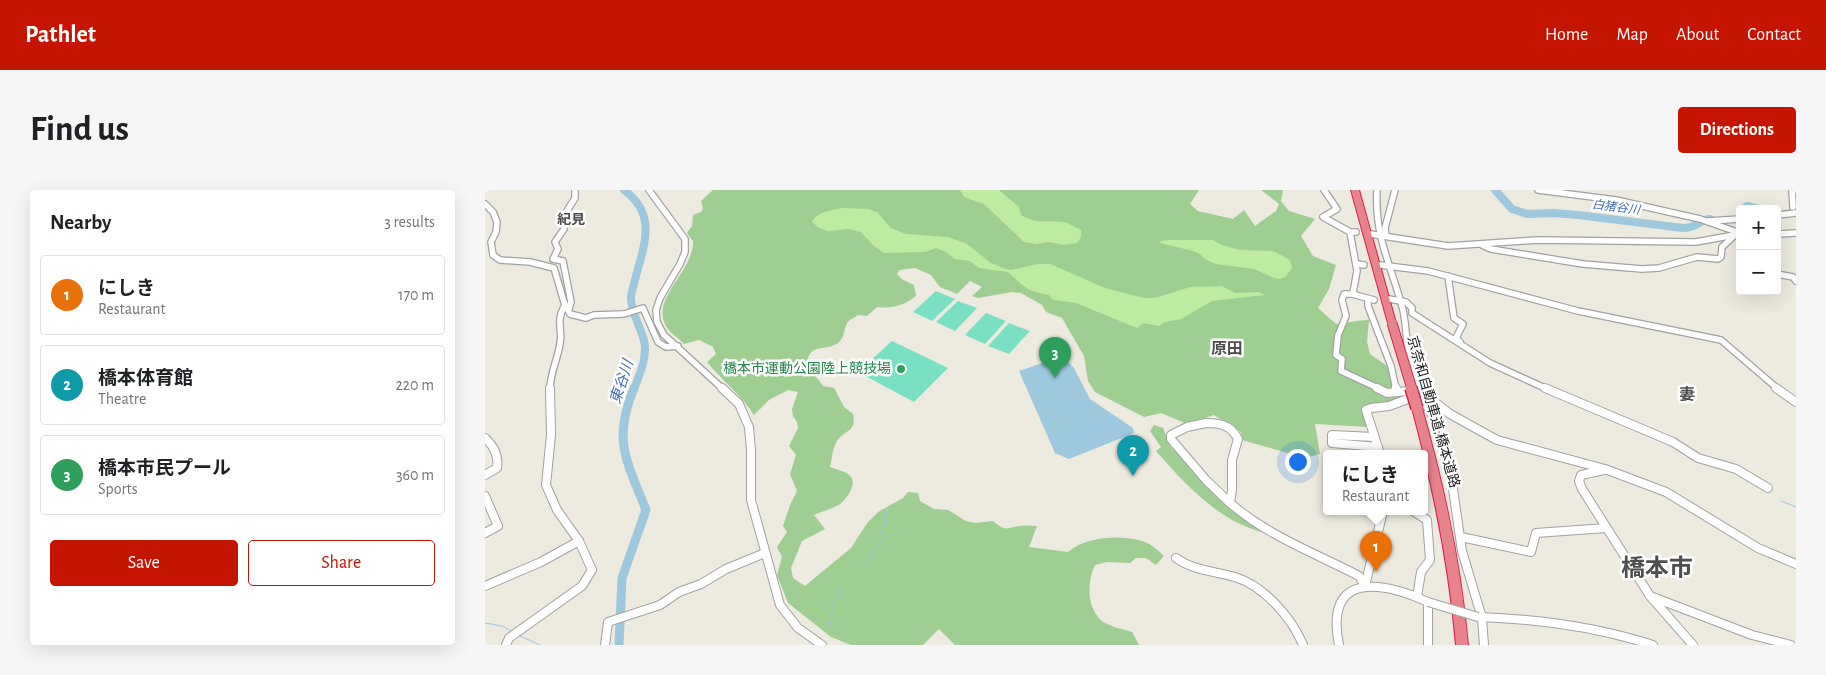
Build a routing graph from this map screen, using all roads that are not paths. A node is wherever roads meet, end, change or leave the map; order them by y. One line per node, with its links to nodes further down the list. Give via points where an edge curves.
1 (575, 190): 32 (street, via 575,198 565,214 564,229 555,242 558,249 553,259 563,261 571,302)
2 (649, 190): 34 (street, via 685,239 684,258 660,296 656,315 660,330)
3 (1324, 190): 22 (street, via 1337,209 1323,217 1353,232)
4 (1355, 190): 69 (highway, 京奈和自動車道;橋本道路, bridge, via 1444,507 1458,593)
5 (1377, 190): 20 (street, via 1376,207)
6 (1395, 190): 20 (street)
7 (1538, 190): 13 (street, via 1616,200)
8 (1792, 190): 10 (street)
9 (485, 204): 32 (street, via 497,217 497,235 491,242 493,255 500,260 554,268)
10 (1793, 210): 11 (street)
11 (1781, 214)
12 (1736, 219): 13 (street)
13 (1704, 221): 14 (street)
14 (1736, 232)
15 (1736, 233): 21 (street, via 1696,242 1537,240)
16 (1796, 233): 18 (street)
17 (1370, 234): 20 (street)
18 (1781, 234)
19 (1736, 235): 21 (street, via 1722,247 1719,259 1690,258 1649,270 1583,264 1491,249)
20 (1383, 236): 21 (street, via 1437,244); 25 (street)
21 (1481, 244)
22 (1357, 264): 23 (street); 29 (street)
23 (1365, 264)
24 (1379, 265): 25 (street)
25 (1390, 265): 27 (street); 31 (street)
26 (1781, 275): 28 (street, via 1793,277)
27 (1448, 276): 33 (street, via 1454,318 1463,324 1456,338); 39 (street, via 1578,311 1721,340)
28 (1796, 281)
29 (1353, 293): 35 (street, via 1371,300 1368,306); 37 (street, via 1342,297 1347,316 1340,328 1335,351 1343,361 1341,371 1387,393)
30 (1389, 299): 31 (street)
31 (1400, 300): 33 (street, via 1409,304 1417,317); 36 (street)
32 (568, 309): 34 (street, via 587,318 643,308 657,342 666,347); 53 (street, via 562,310 561,341 550,382 551,435 546,486 557,510)
33 (1461, 343): 45 (street, via 1490,363 1673,442 1698,458 1737,470)
34 (678, 346): 54 (street, via 747,414 752,439 751,500)
35 (1391, 366): 36 (street); 37 (street)
36 (1410, 369): 38 (street)
37 (1397, 392): 38 (street)
38 (1422, 393): 40 (street, via 1388,406 1367,408); 43 (street, via 1450,414 1497,440); 52 (street, via 1443,436)
39 (1796, 402)
40 (1375, 437): 42 (street); 42 (street, via 1332,435 1332,444)
41 (485, 438): 44 (street, via 499,460 497,468)
42 (1377, 450)
43 (1605, 470): 50 (street, via 1581,475 1579,481); 56 (street, via 1666,492 1757,548)
44 (485, 475)
45 (1768, 488)
46 (485, 496): 51 (street, via 498,526)
47 (1230, 504): 47 (street, via 1190,465 1171,439 1171,434 1209,422 1220,423 1238,437 1233,453 1234,483); 58 (street, via 1275,535 1359,576)
48 (1382, 515): 58 (street)
49 (1419, 515): 60 (street, via 1427,520 1430,560 1421,572)
50 (1606, 528): 52 (street, via 1536,533 1531,552); 59 (street)
51 (485, 533)
52 (1461, 537): 62 (street)
53 (579, 540): 57 (street, via 541,562); 63 (street, via 592,570 588,579)
54 (765, 552): 64 (street, via 679,592 660,605 609,623); 65 (street, via 780,605 798,628)
55 (1176, 558): 66 (street, via 1185,566 1244,581 1263,594 1291,624)
56 (1796, 564)
57 (485, 586)
58 (1365, 586): 60 (street, via 1380,586); 67 (street, via 1344,598 1338,611)
59 (1650, 596): 72 (street); 73 (street, via 1752,635)
60 (1417, 597): 61 (street)
61 (1428, 602): 62 (street, bridge); 68 (street)
62 (1480, 618): 70 (street); 71 (street, via 1516,618 1559,624)
63 (506, 645)
64 (605, 645)
65 (822, 645)
66 (1303, 645)
67 (1339, 645)
68 (1428, 645)
69 (1462, 645)
70 (1484, 645)
71 (1653, 645)
72 (1693, 645)
73 (1791, 645)

